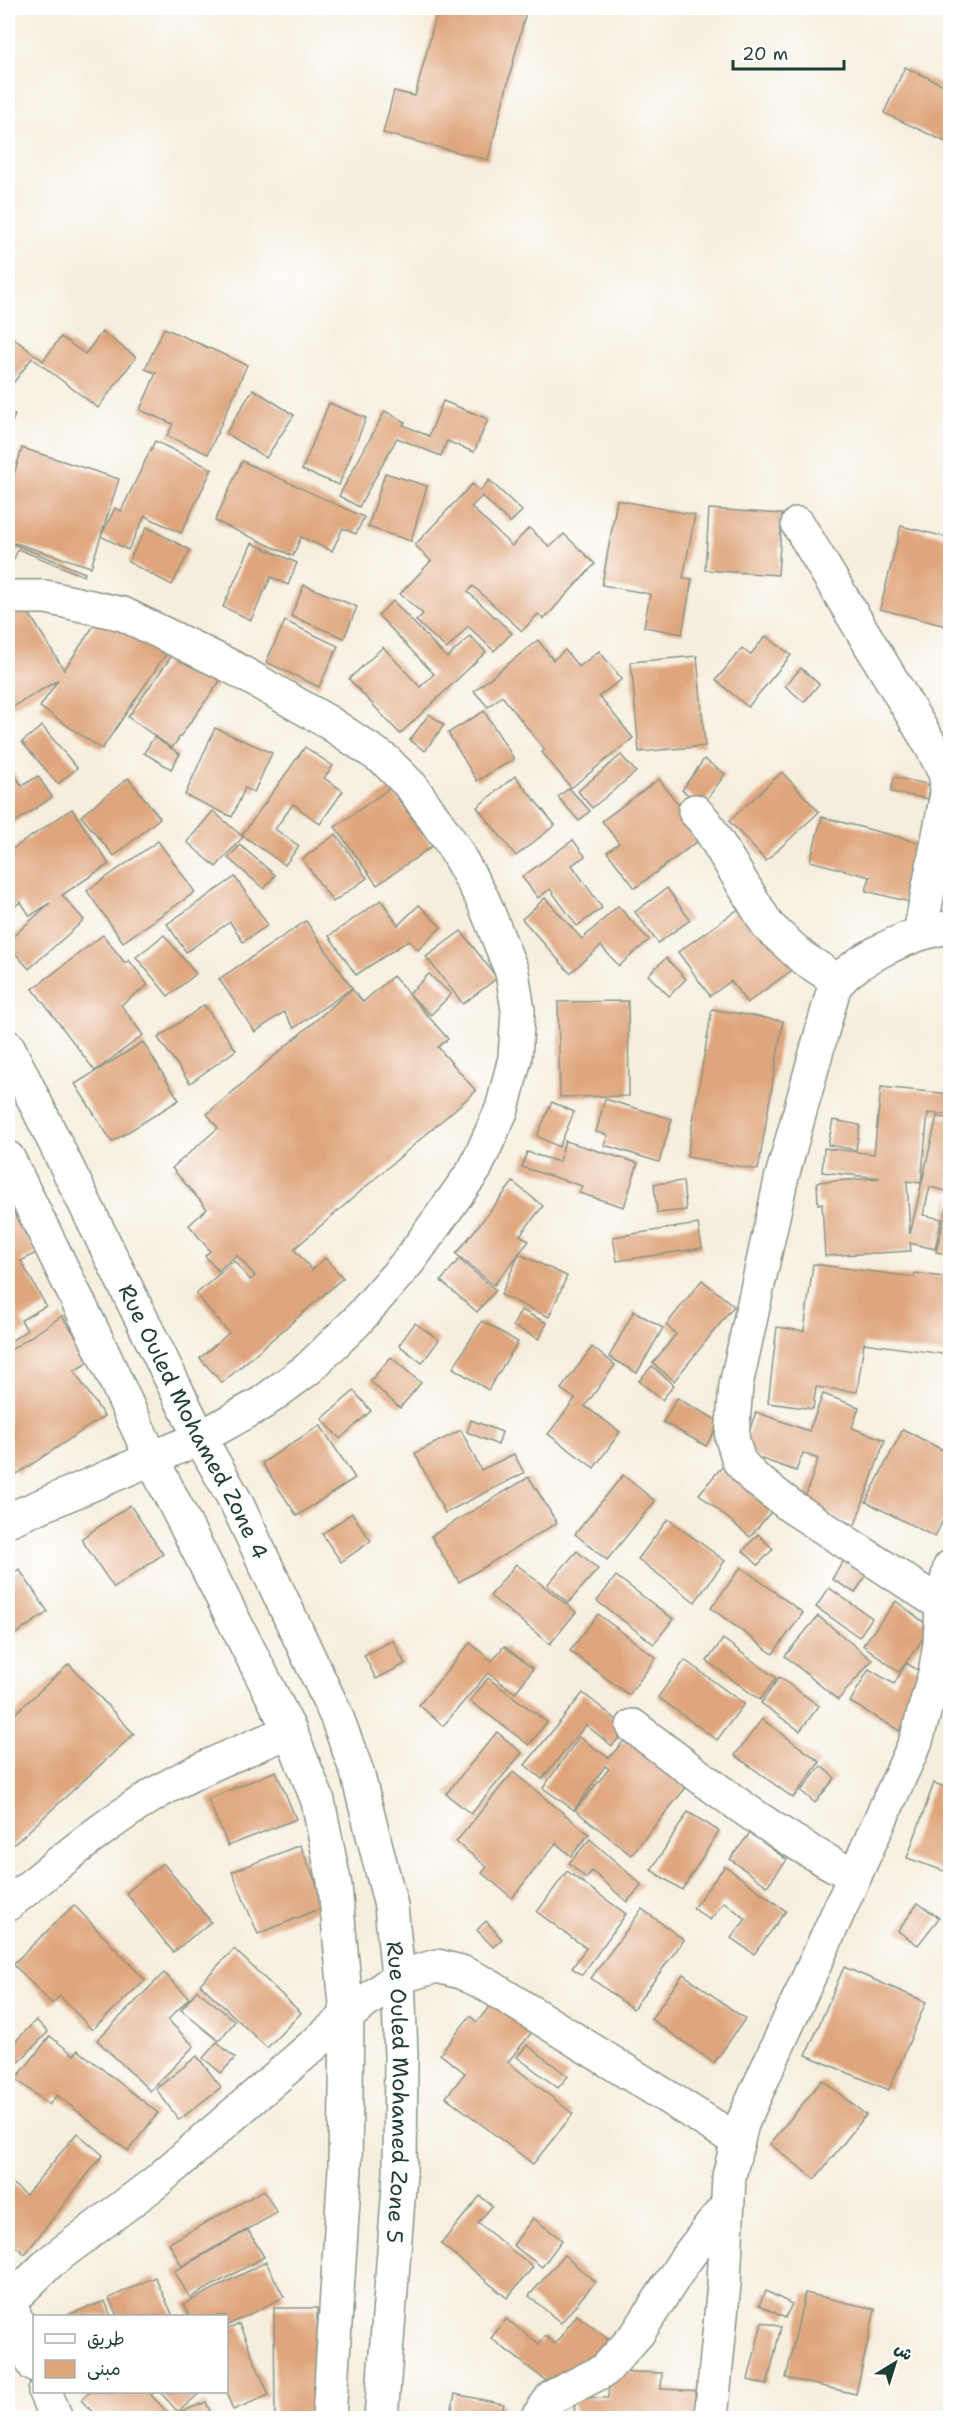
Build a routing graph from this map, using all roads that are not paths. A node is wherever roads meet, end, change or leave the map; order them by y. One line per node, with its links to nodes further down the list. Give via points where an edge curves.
1 (798, 524): 4 (street, via 946,775)
2 (8, 597): 8 (street, via 46,597 123,614 232,667 385,760 412,787 452,844 483,900 512,972 518,1010 515,1058 502,1108 475,1169 409,1261 308,1369 262,1403)
3 (695, 812): 5 (street, via 706,823 768,926 810,964)
4 (935, 930): 5 (street, via 864,962)
5 (838, 981): 12 (street, via 781,1180 736,1385 732,1438 739,1461 753,1477 792,1508)
6 (8, 1047): 8 (street, Rue Ouled Mohamed Zone 4)
7 (8, 1158): 9 (street)
8 (200, 1438): 9 (street); 15 (street, Rue Ouled Mohamed Zone 4, via 236,1502 336,1715)
9 (152, 1459): 10 (street); 14 (street)
10 (8, 1520)
11 (951, 1567): 12 (street)
12 (942, 1605): 16 (street, via 935,1673 916,1741)
13 (633, 1726): 16 (street, via 724,1796 809,1853)
14 (290, 1731): 17 (street, via 159,1791 94,1835); 19 (street, Rue Ouled Mohamed Zone 5, via 318,1802 334,1886)
15 (365, 1803): 18 (street, Rue Ouled Mohamed Zone 5, via 391,1906)
16 (855, 1876): 20 (street, via 742,2124)
17 (8, 1904)
18 (398, 1977): 19 (street); 20 (street, via 437,1966 484,1983); 27 (street, Rue Ouled Mohamed Zone 5, via 400,2174)
19 (347, 2016): 22 (street, via 156,2182 50,2262); 26 (street, Rue Ouled Mohamed Zone 5, via 345,2168)
20 (738, 2141): 21 (street)
21 (727, 2205): 28 (street, via 685,2260 638,2333 605,2370 552,2397); 29 (street)
22 (8, 2302): 23 (street)
23 (33, 2363)
24 (46, 2393): 25 (street)
25 (56, 2418)
26 (329, 2418)
27 (381, 2418)
28 (537, 2418)
29 (711, 2418)

